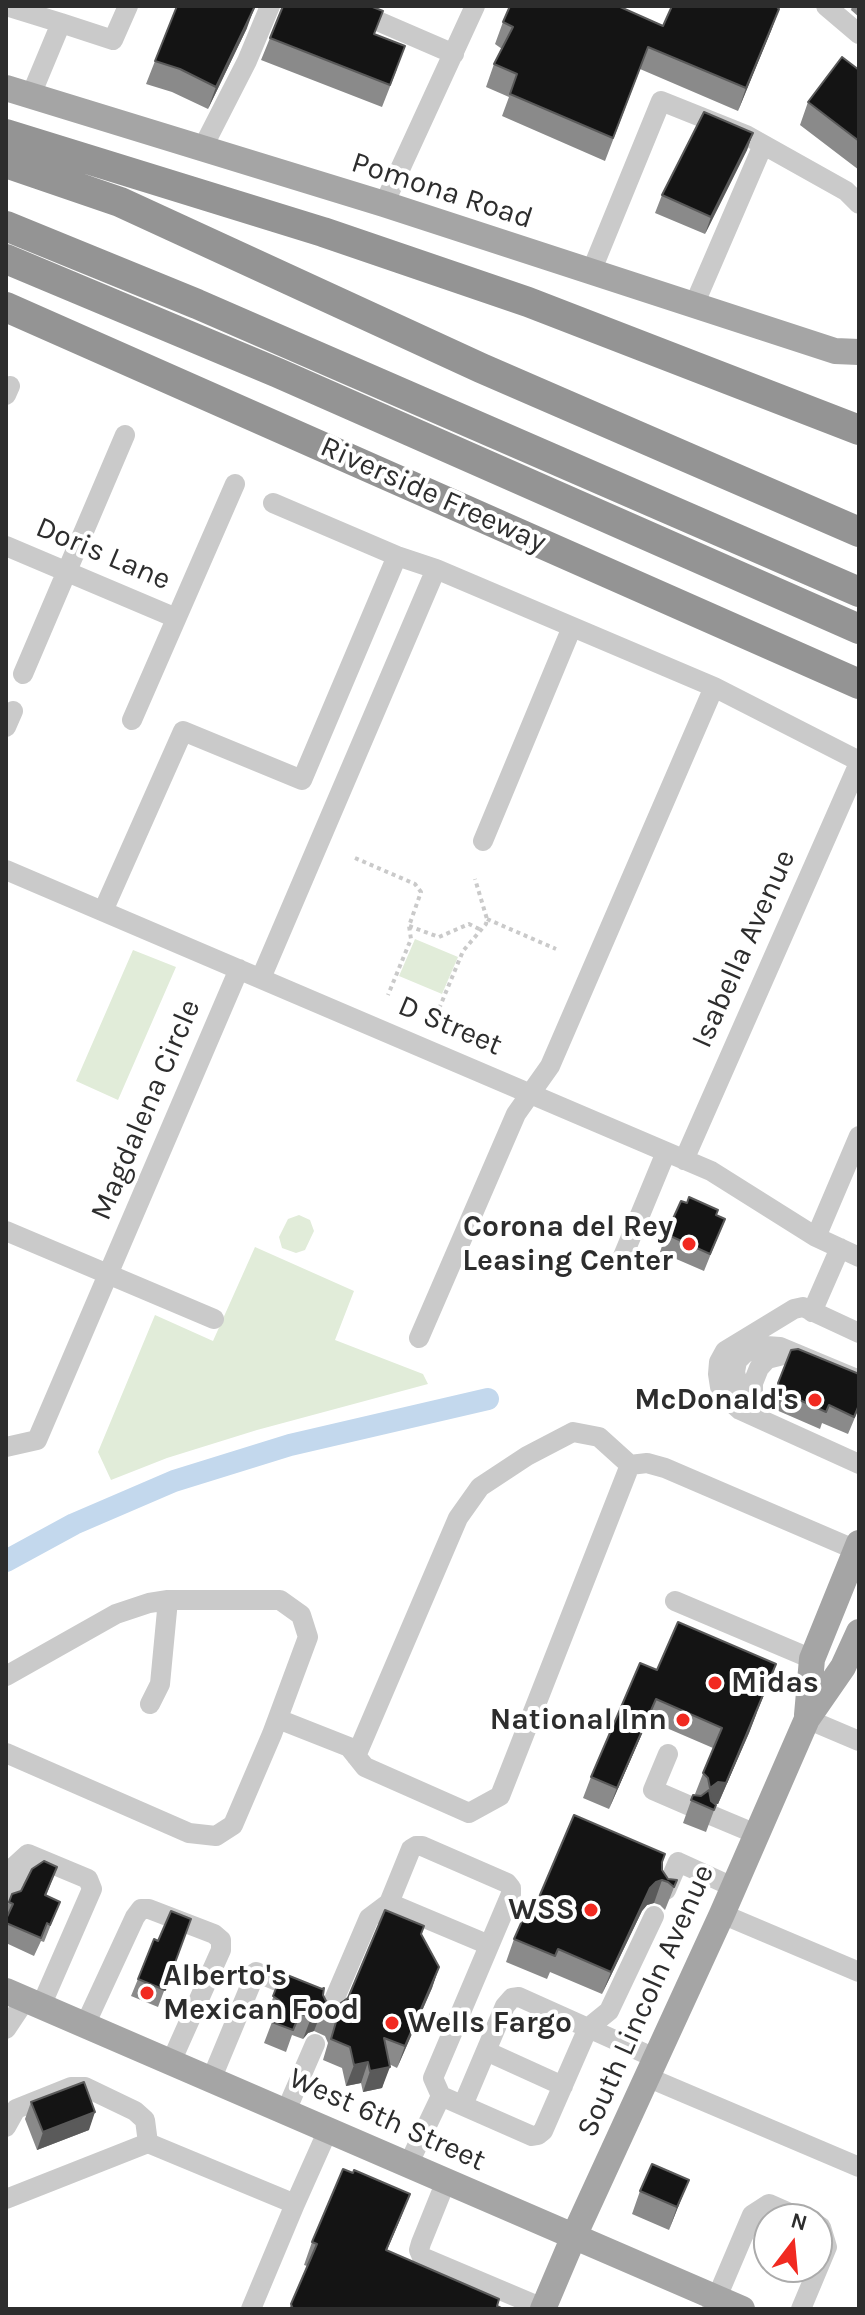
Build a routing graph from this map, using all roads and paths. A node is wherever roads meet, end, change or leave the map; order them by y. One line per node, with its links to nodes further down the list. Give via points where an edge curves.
1 (6, 6): 7 (street)
2 (128, 6): 7 (street, via 113,40)
3 (270, 6): 13 (street)
4 (343, 6): 9 (street)
5 (475, 6): 9 (street)
6 (826, 6): 8 (street)
7 (61, 23): 10 (street)
8 (859, 34)
9 (454, 54): 15 (street)
10 (18, 92): 13 (main road, Pomona Road)
11 (6, 134): 23 (highway, via 528,302)
12 (763, 145): 16 (street, via 846,191); 19 (street, via 661,101); 20 (street)
13 (202, 149): 15 (main road, Pomona Road)
14 (6, 163): 27 (highway, via 120,202 481,368)
15 (384, 204): 19 (main road, Pomona Road)
16 (859, 204)
17 (6, 226): 32 (highway)
18 (6, 259): 35 (highway)
19 (591, 272): 20 (main road, Pomona Road)
20 (694, 305): 22 (main road, Pomona Road, via 835,351)
21 (6, 307): 37 (highway, Riverside Freeway)
22 (859, 352)
23 (859, 430)
24 (125, 435): 31 (street)
25 (235, 484): 33 (street)
26 (273, 503): 29 (street)
27 (859, 532)
28 (6, 546): 31 (street, Doris Lane)
29 (397, 556): 30 (street); 45 (street, via 302,780 183,731)
30 (436, 569): 34 (street); 51 (street)
31 (66, 572): 33 (street, Doris Lane); 36 (street)
32 (859, 592)
33 (176, 618): 39 (street)
34 (572, 627): 38 (street); 41 (street)
35 (859, 629)
36 (23, 674)
37 (859, 684)
38 (714, 687): 40 (street); 54 (street, via 550,1066)
39 (132, 720)
40 (859, 762): 56 (street, Isabella Avenue)
41 (483, 841)
42 (355, 858): 47 (path, via 419,887)
43 (6, 870): 45 (street, D Street)
44 (475, 879): 46 (path)
45 (103, 911): 50 (street, D Street)
46 (487, 919): 48 (path); 49 (path)
47 (409, 926): 48 (path, via 439,937 469,924); 52 (path, via 411,939)
48 (481, 930): 53 (path, via 463,951)
49 (556, 949)
50 (239, 969): 51 (street, D Street); 62 (street, Magdalena Circle)
51 (261, 978): 54 (street, D Street)
52 (388, 995)
53 (436, 1016)
54 (530, 1093): 56 (street, D Street); 66 (street, via 516,1114)
55 (859, 1136): 58 (street)
56 (675, 1156): 58 (street, D Street, via 711,1171); 61 (street, Isabella Avenue)
57 (6, 1231): 62 (street)
58 (816, 1237): 59 (street, D Street)
59 (840, 1248): 60 (street, D Street); 63 (street)
60 (859, 1257)
61 (621, 1261)
62 (109, 1275): 64 (street); 71 (street, Magdalena Circle, via 37,1440)
63 (808, 1309): 65 (street); 67 (street); 72 (street, via 794,1309 725,1351 719,1362 720,1387 747,1414)
64 (214, 1319)
65 (859, 1333)
66 (419, 1338)
67 (754, 1348): 68 (street); 70 (street, via 737,1361 735,1372 739,1389)
68 (795, 1352): 69 (street); 70 (street, via 767,1359 759,1368 753,1395)
69 (859, 1380)
70 (763, 1411): 72 (street)
71 (6, 1447)
72 (856, 1455)
73 (630, 1465): 74 (street, via 665,1468); 86 (street, via 599,1437 573,1432 480,1487 458,1518); 86 (street, via 500,1796 469,1813 365,1767)
74 (858, 1547): 78 (main road, South Lincoln Avenue)
75 (168, 1600): 79 (street, via 116,1614); 80 (street, via 160,1684); 81 (street, via 280,1600 301,1615 308,1637)
76 (675, 1601): 78 (street)
77 (859, 1632): 82 (main road, South Lincoln Avenue, via 843,1667)
78 (812, 1659): 82 (main road, South Lincoln Avenue)
79 (6, 1676)
80 (150, 1704)
81 (278, 1719): 84 (street, via 233,1825 216,1836 189,1833); 86 (street, via 349,1747)
82 (807, 1719): 83 (street); 89 (main road, South Lincoln Avenue)
83 (859, 1741)
84 (6, 1753)
85 (668, 1754): 87 (street, via 653,1790)
86 (356, 1756)
87 (690, 1806)
88 (713, 1816): 89 (street)
89 (756, 1834): 91 (main road, South Lincoln Avenue)
90 (6, 1874): 93 (street, via 28,1854 88,1879)
91 (733, 1887): 92 (street, via 678,1862); 96 (main road, South Lincoln Avenue)
92 (666, 1890)
93 (90, 1895): 94 (street, via 36,1868 15,1878); 101 (street)
94 (6, 1899)
95 (389, 1903): 98 (street); 98 (street, via 411,1849 422,1846 511,1888); 102 (street, via 369,1918)
96 (722, 1914): 99 (street); 109 (main road, South Lincoln Avenue)
97 (654, 1916): 104 (street, via 609,2011)
98 (489, 1945): 112 (street, via 436,2068 433,2078)
99 (859, 1972)
100 (301, 1991): 110 (street, via 256,1972)
101 (24, 1999): 103 (main road, West 6th Street); 105 (street)
102 (328, 2014)
103 (85, 2025): 108 (main road, West 6th Street); 108 (street, via 141,1909 214,1934 221,1940 221,1950)
104 (588, 2028): 107 (street, via 512,1998); 109 (street); 111 (street)
105 (6, 2029)
106 (315, 2044): 114 (street)
107 (486, 2051): 111 (street); 113 (street)
108 (171, 2062): 110 (main road, West 6th Street)
109 (651, 2068): 119 (street); 124 (main road, South Lincoln Avenue)
110 (211, 2080): 114 (main road, West 6th Street)
111 (563, 2086): 113 (street, via 538,2135)
112 (441, 2096): 113 (street); 118 (street)
113 (463, 2105)
114 (286, 2111): 116 (main road, West 6th Street)
115 (6, 2127): 117 (street, via 16,2109 71,2087 85,2087 135,2111 145,2120)
116 (328, 2130): 118 (main road, West 6th Street); 122 (street)
117 (148, 2143): 121 (street); 122 (street)
118 (408, 2165): 120 (main road, West 6th Street)
119 (859, 2167)
120 (446, 2181): 124 (main road, West 6th Street); 128 (street, via 421,2243 422,2257)
121 (6, 2199)
122 (295, 2204): 127 (street)
123 (753, 2214): 126 (street)
124 (574, 2236): 126 (main road, West 6th Street); 128 (main road, South Lincoln Avenue)
125 (812, 2283): 130 (street)
126 (715, 2304): 129 (main road, West 6th Street)
127 (251, 2309)
128 (544, 2309)
129 (742, 2309)
130 (801, 2309)

